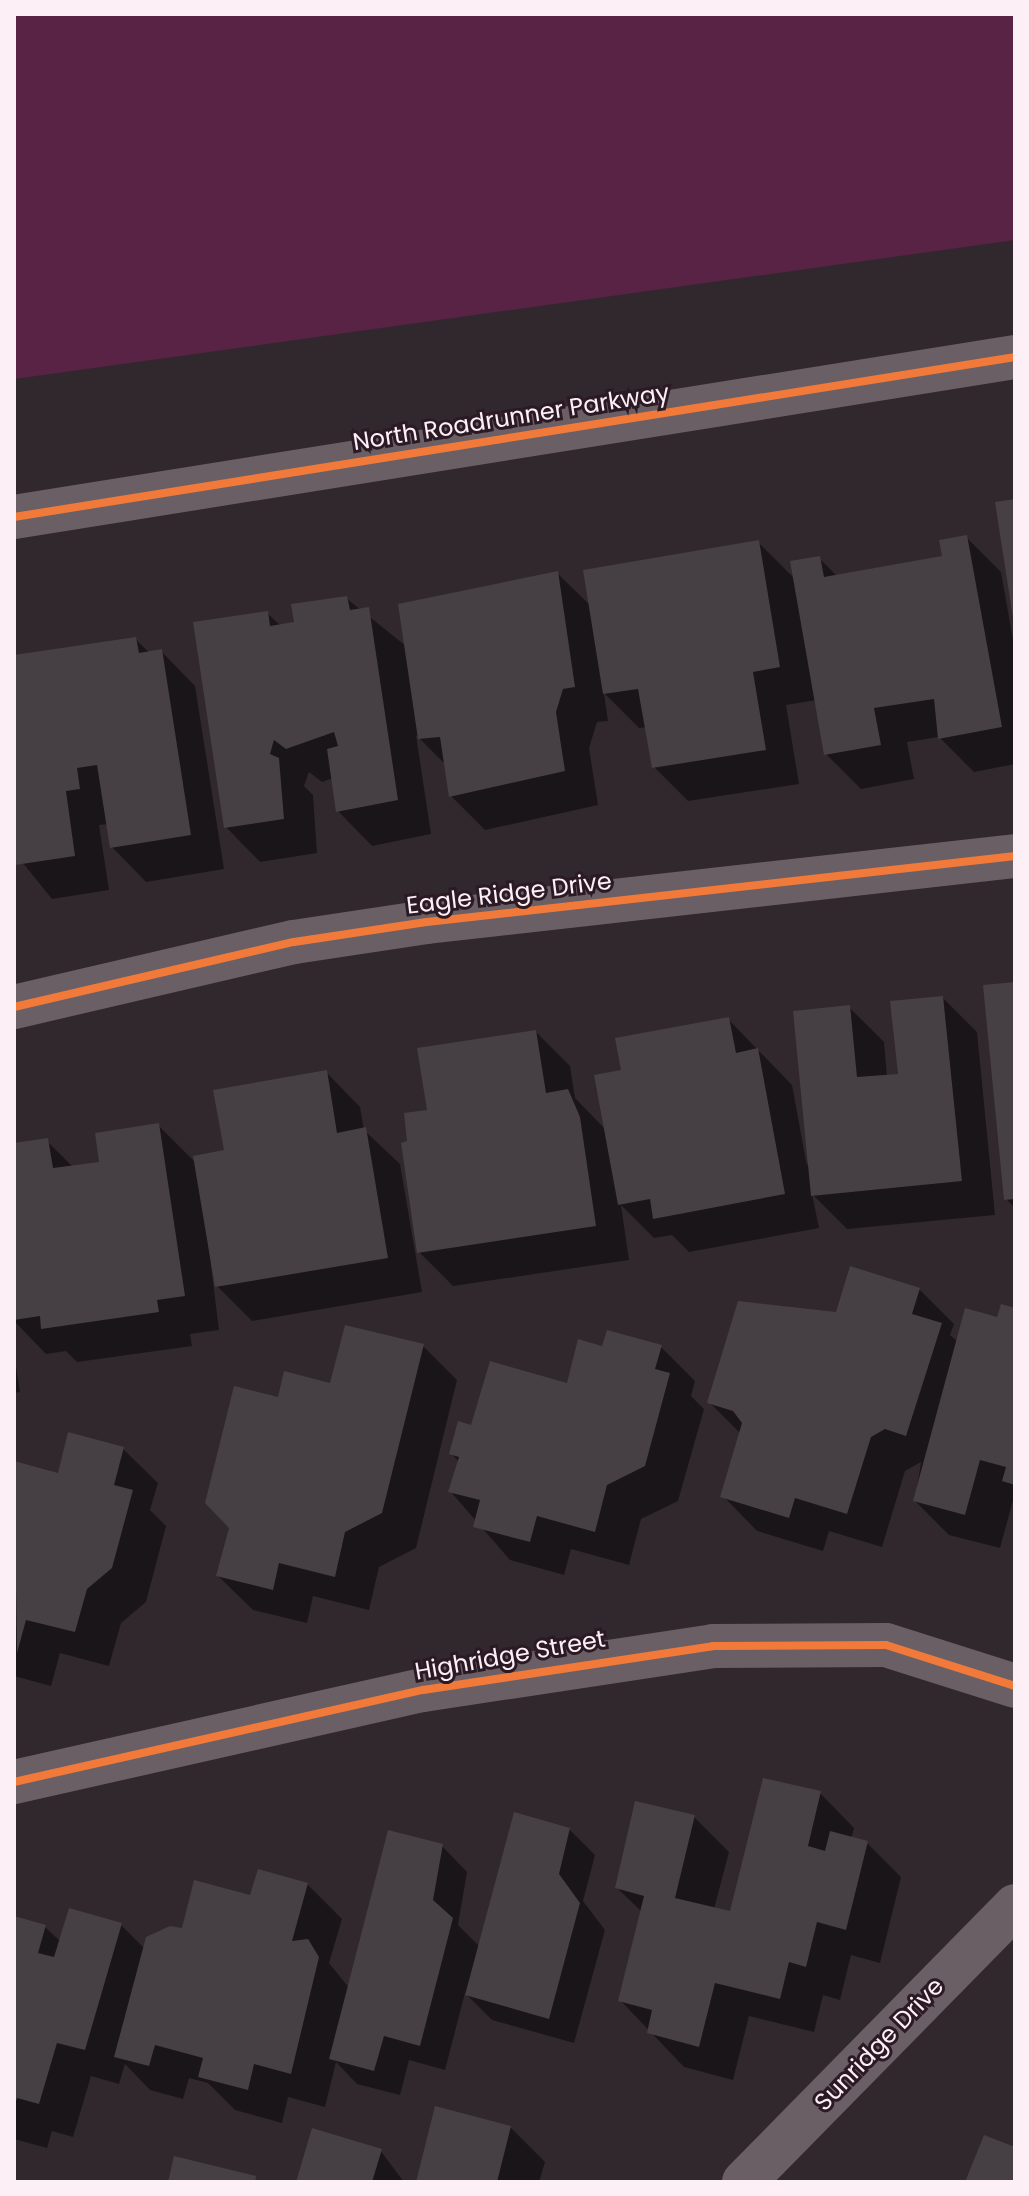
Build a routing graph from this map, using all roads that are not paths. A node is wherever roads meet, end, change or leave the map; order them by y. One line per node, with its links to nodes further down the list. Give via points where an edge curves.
1 (1015, 357): 2 (street, North Roadrunner Parkway)
2 (14, 517)
3 (1015, 856): 4 (street, Eagle Ridge Drive, via 413,924 280,945)
4 (14, 1007)
5 (1015, 1686): 6 (street, Highridge Street, via 886,1645 713,1646 423,1690)
6 (14, 1782)
7 (1015, 1906): 8 (street, Sunridge Drive)
8 (744, 2182)

